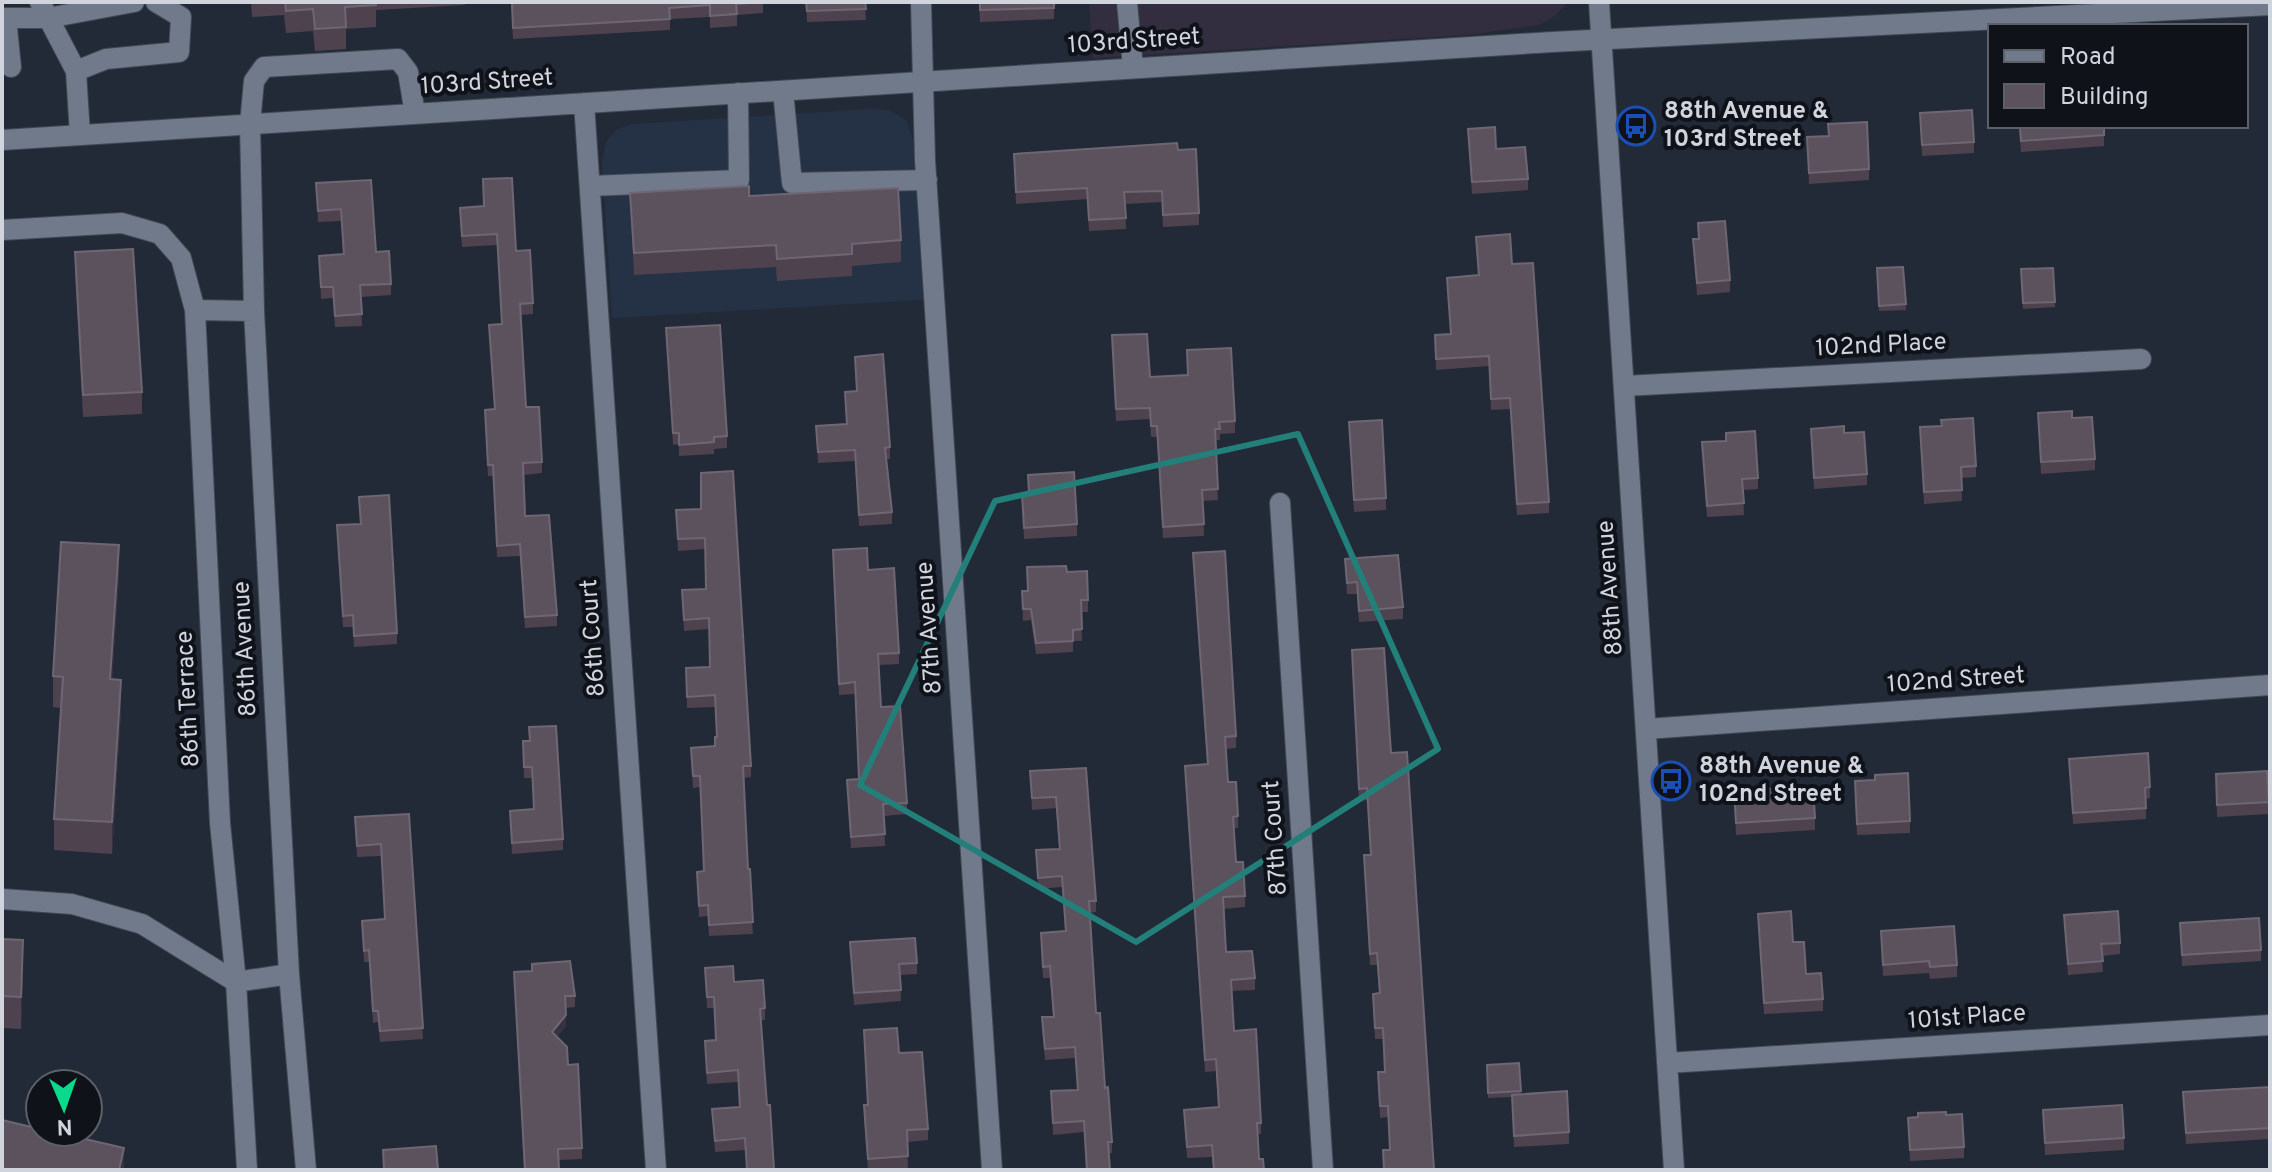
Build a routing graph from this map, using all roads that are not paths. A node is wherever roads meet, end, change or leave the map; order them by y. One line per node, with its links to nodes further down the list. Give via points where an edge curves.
1 (134, 2): 7 (street)
2 (156, 2): 11 (street, via 181,17 179,52 106,59)
3 (921, 2): 12 (street, 87th Avenue)
4 (1127, 2): 10 (street)
5 (1599, 2): 8 (street, 88th Avenue)
6 (2270, 5): 8 (street, 103rd Street)
7 (44, 10): 9 (street, via 6,18); 11 (street)
8 (1602, 39): 10 (street, 103rd Street); 26 (street, 88th Avenue)
9 (11, 67)
10 (1133, 68): 12 (street, 103rd Street)
11 (76, 71): 18 (street)
12 (925, 82): 13 (street, 103rd Street); 20 (street, 87th Avenue)
13 (783, 91): 14 (street, 103rd Street); 20 (street, via 792,183)
14 (738, 93): 15 (street, 103rd Street); 21 (street, via 739,180)
15 (584, 103): 16 (street, 103rd Street); 21 (street, 86th Court)
16 (415, 114): 17 (street, 103rd Street); 17 (street, 86th Avenue, via 408,72 398,59 278,66 264,67 254,81)
17 (250, 124): 18 (street, 103rd Street); 24 (street, 86th Avenue)
18 (80, 135): 19 (street, 103rd Street)
19 (2, 140)
20 (927, 180): 38 (street, 87th Avenue)
21 (590, 186): 37 (street, 86th Court)
22 (2, 230): 23 (street, 86th Terrace, via 122,223 160,234 181,258)
23 (195, 310): 24 (street); 32 (street, 86th Terrace, via 220,823)
24 (254, 311): 31 (street, 86th Avenue)
25 (2141, 359): 26 (street, 102nd Place)
26 (1624, 386): 29 (street, 88th Avenue)
27 (1280, 503): 39 (street, 87th Court)
28 (2270, 685): 29 (street, 102nd Street)
29 (1646, 729): 34 (street, 88th Avenue)
30 (2, 899): 32 (street, via 72,904 142,924)
31 (289, 974): 32 (street); 36 (street, 86th Avenue)
32 (236, 982): 35 (street, 86th Terrace)
33 (2270, 1025): 34 (street, 101st Place)
34 (1667, 1063): 40 (street, 88th Avenue)
35 (247, 1170)
36 (306, 1170)
37 (656, 1170)
38 (992, 1170)
39 (1323, 1170)
40 (1674, 1170)

